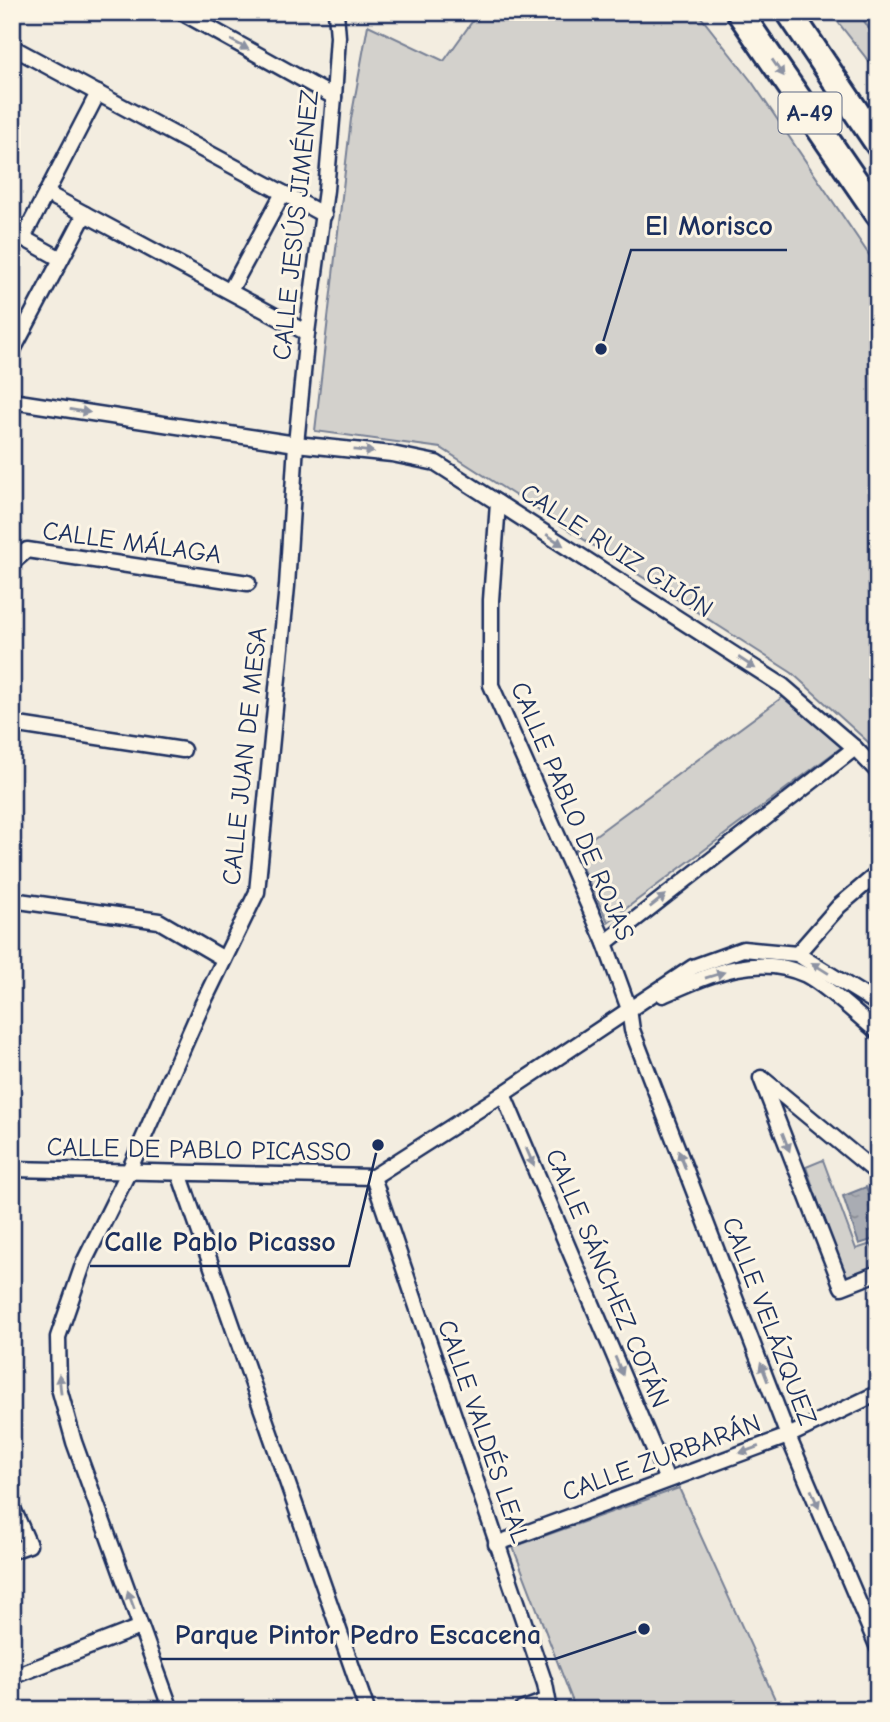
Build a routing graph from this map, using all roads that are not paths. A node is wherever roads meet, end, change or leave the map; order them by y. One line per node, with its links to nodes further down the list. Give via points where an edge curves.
1 (181, 12): 7 (street, one-way to 7)
2 (336, 12): 7 (street, CALLE JESÚS JIMÉNEZ)
3 (739, 12): 12 (highway, A-49, one-way to 12)
4 (789, 12): 8 (highway, A-49)
5 (12, 47): 6 (street)
6 (98, 93): 9 (street); 10 (street)
7 (334, 97): 13 (street, CALLE JESÚS JIMÉNEZ)
8 (878, 144)
9 (283, 192): 13 (street); 16 (street)
10 (46, 193): 11 (street); 14 (street)
11 (85, 214): 15 (street); 16 (street)
12 (878, 214)
13 (324, 215): 17 (street, CALLE JESÚS JIMÉNEZ)
14 (18, 235): 15 (street)
15 (61, 259): 18 (street)
16 (230, 292): 17 (street)
17 (307, 333): 20 (street, CALLE JESÚS JIMÉNEZ)
18 (12, 352)
19 (12, 401): 20 (street, CALLE RUIZ GIJÓN, one-way to 20)
20 (296, 444): 21 (street, CALLE RUIZ GIJÓN, one-way to 21, via 436,463); 32 (street, CALLE JUAN DE MESA, via 257,892)
21 (498, 503): 25 (street, CALLE RUIZ GIJÓN, one-way to 25, via 783,686); 30 (street, CALLE PABLO DE ROJAS, via 491,685)
22 (12, 563): 23 (street, CALLE MÁLAGA, via 27,550)
23 (248, 583)
24 (12, 724): 26 (street)
25 (855, 748): 27 (street, CALLE RUIZ GIJÓN); 30 (street, one-way to 25)
26 (183, 750)
27 (878, 772)
28 (878, 873): 31 (street, via 839,906)
29 (12, 900): 32 (street, via 159,921)
30 (605, 943): 34 (street, CALLE PABLO DE ROJAS)
31 (797, 954): 33 (street, CALLE DE PABLO PICASSO, one-way to 31); 34 (street, CALLE DE PABLO PICASSO, via 743,949 693,967)
32 (224, 959): 38 (street, CALLE JUAN DE MESA)
33 (878, 1004)
34 (629, 1009): 35 (street, CALLE DE PABLO PICASSO, one-way to 35, via 752,964 779,965 808,976); 36 (street, CALLE DE PABLO PICASSO); 44 (street, CALLE VELÁZQUEZ, one-way to 34, via 632,1030)
35 (878, 1032)
36 (503, 1094): 41 (street, CALLE DE PABLO PICASSO); 45 (street, CALLE SÁNCHEZ COTÁN, one-way to 45)
37 (12, 1169): 38 (street, CALLE DE PABLO PICASSO)
38 (128, 1173): 39 (street, CALLE DE PABLO PICASSO); 49 (street, CALLE JUAN DE MESA, one-way to 38, via 59,1388 58,1337 85,1262)
39 (179, 1173): 41 (street, CALLE DE PABLO PICASSO); 53 (street)
40 (878, 1174): 42 (street, one-way to 42, via 761,1078 842,1287)
41 (373, 1177): 47 (street, CALLE VALDÉS LEAL)
42 (878, 1273)
43 (878, 1392): 44 (street, CALLE ZURBARÁN)
44 (788, 1436): 45 (street, CALLE ZURBARÁN, one-way to 45); 50 (street, CALLE VELÁZQUEZ, one-way to 50)
45 (667, 1480): 47 (street, CALLE ZURBARÁN)
46 (12, 1506): 48 (street, via 29,1545)
47 (496, 1544): 54 (street, CALLE VALDÉS LEAL, via 548,1700)
48 (12, 1551)
49 (140, 1627): 51 (street); 52 (street, CALLE JUAN DE MESA)
50 (878, 1647)
51 (12, 1677)
52 (171, 1710)
53 (367, 1710)
54 (521, 1710)

